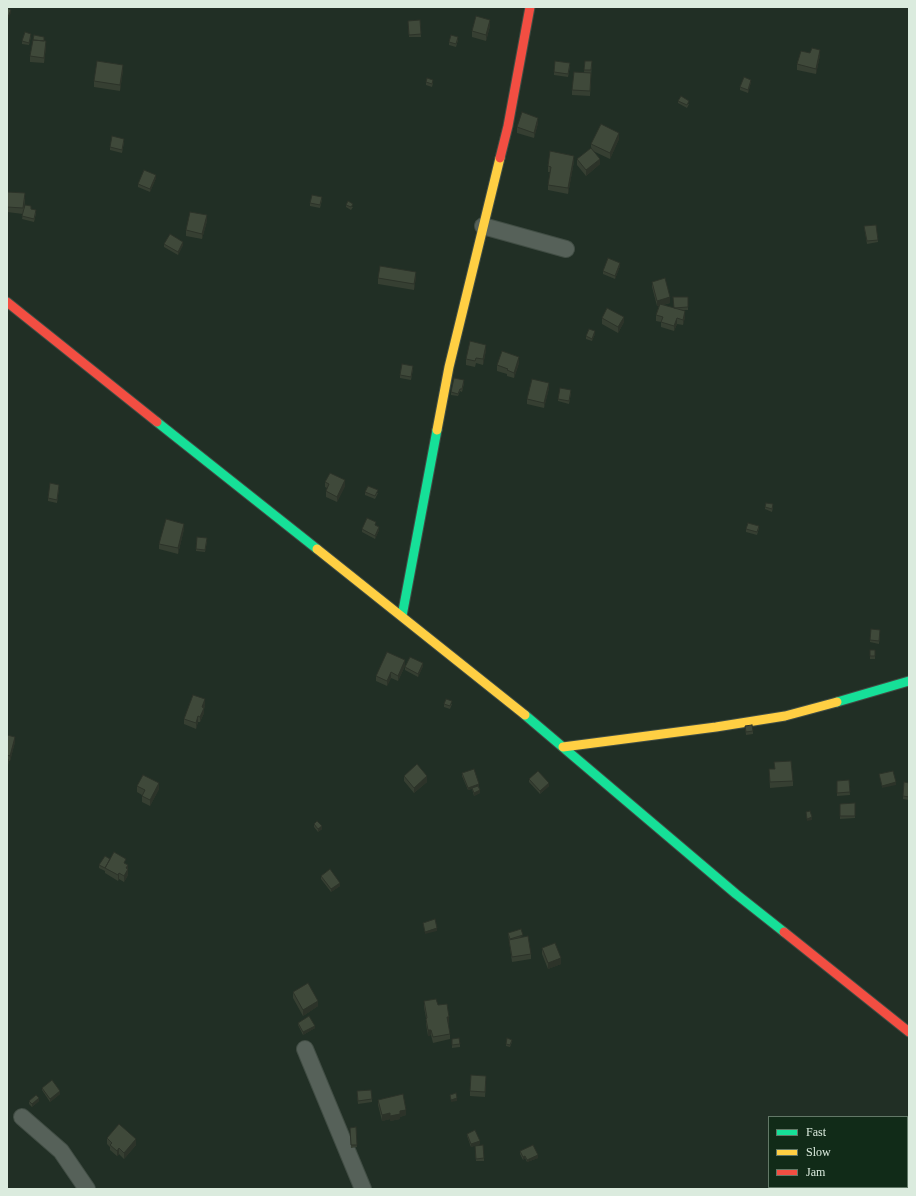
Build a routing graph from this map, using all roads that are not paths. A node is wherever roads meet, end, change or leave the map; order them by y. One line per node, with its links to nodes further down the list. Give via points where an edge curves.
1 (530, 7): 2 (street, via 508,126)
2 (483, 226): 3 (street); 5 (street, via 449,367)
3 (566, 249)
4 (7, 302): 5 (street)
5 (402, 616): 7 (street)
6 (909, 680): 7 (street, via 785,716)
7 (563, 747): 8 (street, via 736,894)
8 (909, 1032)
9 (305, 1049): 12 (street)
10 (22, 1117): 11 (street, via 61,1151)
11 (87, 1189)
12 (363, 1189)

